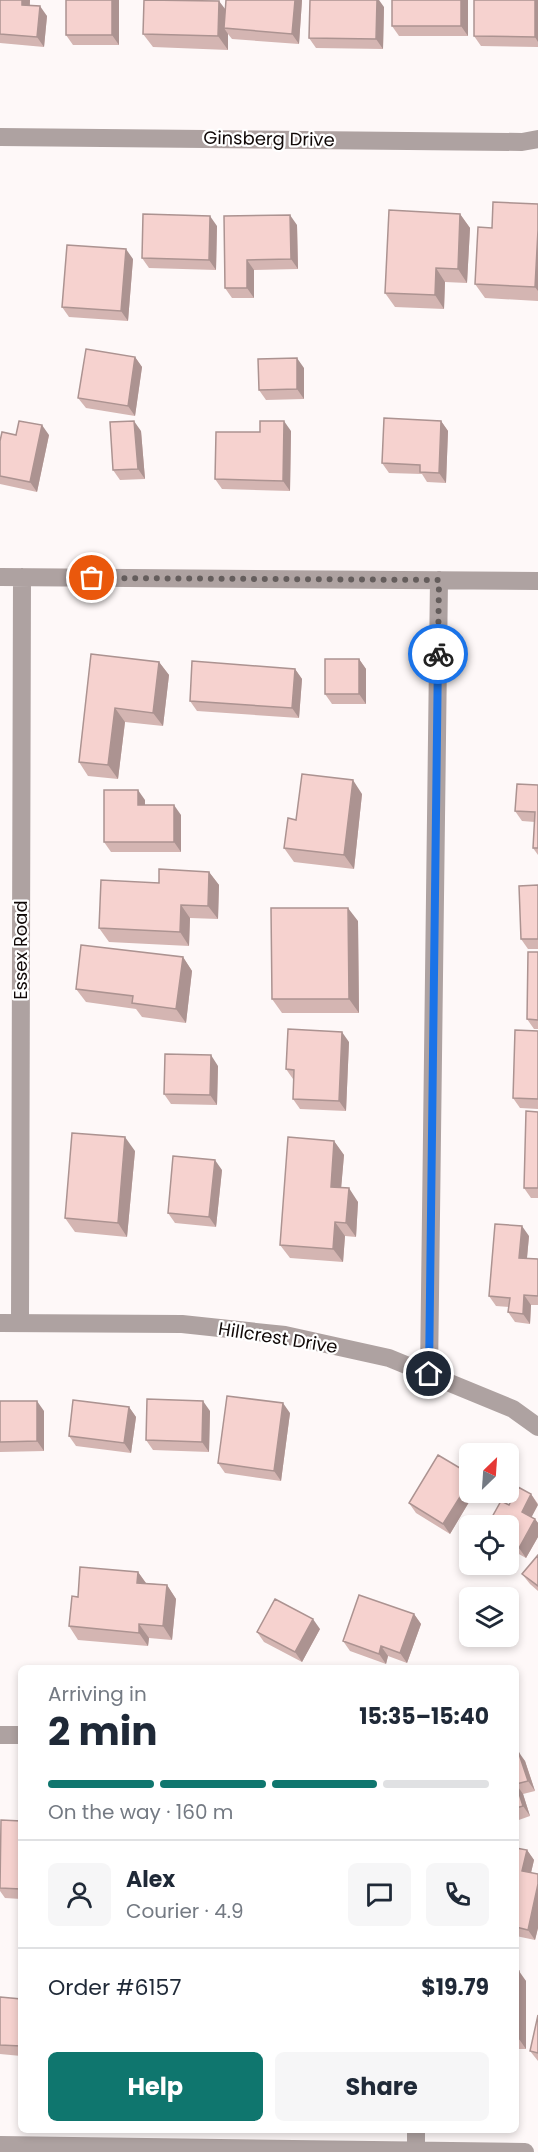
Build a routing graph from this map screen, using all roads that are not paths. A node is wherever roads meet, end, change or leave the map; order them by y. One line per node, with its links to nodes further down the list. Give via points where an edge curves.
1 (0, 136): 2 (street, Ginsberg Drive, via 522,142)
2 (538, 139)
3 (0, 577): 4 (street)
4 (22, 578): 5 (street); 8 (street, Essex Road)
5 (439, 580): 6 (street); 9 (street)
6 (538, 581)
7 (0, 1323): 8 (street, Hillcrest Drive)
8 (20, 1323): 9 (street, Hillcrest Drive, via 182,1324 285,1335 389,1358)
9 (429, 1374): 10 (street, Hillcrest Drive, via 513,1409)
10 (538, 1427)
11 (0, 1735): 12 (street)
12 (18, 1735)
13 (416, 2133): 15 (street)
14 (0, 2145): 15 (street)
15 (416, 2150): 16 (street)
16 (525, 2152)

